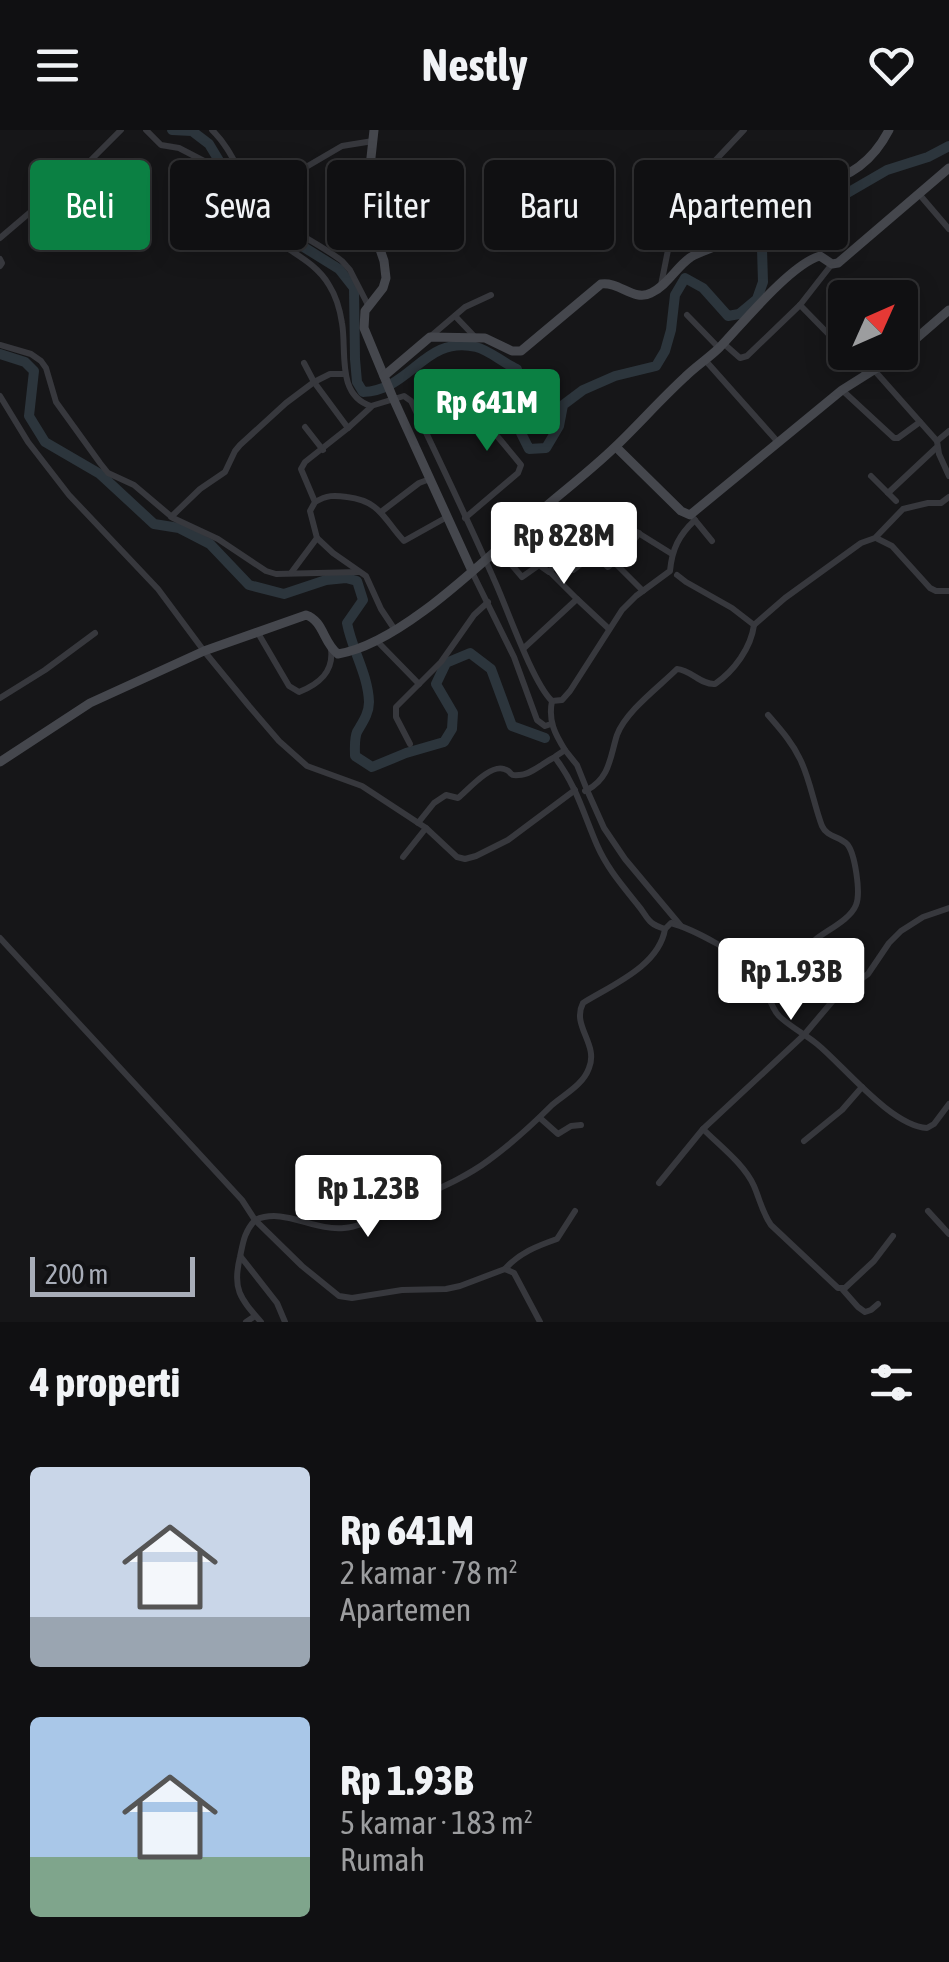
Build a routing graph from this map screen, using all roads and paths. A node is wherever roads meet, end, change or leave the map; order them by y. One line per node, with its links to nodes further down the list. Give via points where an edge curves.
1 (121, 130): 13 (street)
2 (146, 130): 7 (street, via 161,144)
3 (212, 130): 8 (street)
4 (744, 130): 17 (street, via 664,219 669,245)
5 (889, 130): 17 (street, via 880,148 854,170 766,197 732,238 692,257)
6 (374, 136): 9 (street); 20 (street, via 367,194 386,284)
7 (202, 160)
8 (233, 160)
9 (307, 167)
10 (949, 168): 11 (street)
11 (919, 194): 12 (street); 16 (street)
12 (949, 229)
13 (0, 238)
14 (307, 241): 20 (street, via 342,260)
15 (289, 250): 32 (street, via 330,286 342,324)
16 (832, 264): 19 (street); 28 (street, via 820,256 805,262)
17 (661, 286): 26 (street, via 639,296 601,284 522,352)
18 (491, 295): 22 (street)
19 (800, 305): 24 (street); 28 (street, via 745,357)
20 (368, 307): 34 (street, via 364,328)
21 (949, 310): 31 (street)
22 (456, 316): 25 (street); 26 (street)
23 (687, 316): 28 (street)
24 (828, 334)
25 (430, 337): 26 (street); 34 (street)
26 (475, 338)
27 (0, 345): 56 (street, via 41,361 56,402 100,464)
28 (721, 345): 29 (street)
29 (705, 360): 43 (street); 45 (street)
30 (304, 364): 33 (street)
31 (870, 371): 35 (street); 38 (street)
32 (345, 374): 33 (street); 37 (street, via 353,395)
33 (314, 382): 41 (street); 56 (street, via 240,445 226,472)
34 (388, 386): 37 (street); 39 (street, via 408,398); 50 (street)
35 (842, 390): 38 (street, via 896,438); 43 (street)
36 (0, 396): 88 (street, via 68,495)
37 (372, 406): 41 (street)
38 (920, 422): 44 (street)
39 (422, 423): 47 (street); 58 (street, via 463,402 521,465)
40 (305, 427): 46 (street)
41 (348, 428): 46 (street)
42 (949, 431): 44 (street)
43 (778, 441): 59 (street)
44 (938, 444): 49 (street); 51 (street)
45 (616, 447): 59 (street); 60 (street)
46 (323, 450): 54 (street, via 301,469)
47 (442, 471): 50 (street); 58 (street)
48 (871, 476): 51 (street)
49 (949, 476)
50 (430, 477): 55 (street); 57 (street)
51 (888, 492): 53 (street)
52 (949, 497): 64 (street, via 903,509)
53 (896, 501)
54 (316, 502): 55 (street, via 354,497); 63 (street, via 310,511)
55 (380, 512): 57 (street, via 404,541)
56 (171, 517): 74 (street, via 266,571)
57 (447, 517): 71 (street)
58 (465, 518): 69 (street)
59 (692, 518): 65 (street); 67 (street)
60 (528, 522): 66 (street); 68 (street)
61 (626, 526): 62 (street)
62 (639, 534): 67 (street); 70 (street)
63 (317, 538): 72 (street); 74 (street)
64 (875, 538): 77 (street, via 892,546 930,588); 80 (street)
65 (712, 540)
66 (498, 549): 69 (street); 73 (street, via 522,577 539,565)
67 (672, 554): 76 (street, via 670,571)
68 (561, 560): 70 (street, via 571,570 593,554 608,566); 73 (street)
69 (484, 561): 71 (street); 86 (street)
70 (614, 562): 76 (street)
71 (472, 571): 79 (street); 82 (street)
72 (359, 572): 74 (street); 82 (street)
73 (549, 572): 78 (street)
74 (291, 574)
75 (676, 575): 80 (street)
76 (642, 591): 81 (street)
77 (949, 591)
78 (577, 599): 81 (street); 86 (street)
79 (488, 602): 89 (street); 93 (street, via 539,722)
80 (754, 625): 98 (street, via 746,648 719,682 712,685 678,668 628,717 609,768)
81 (609, 628): 91 (street, via 570,691)
82 (395, 630): 85 (street)
83 (95, 633): 90 (street)
84 (258, 634): 87 (street, via 310,616); 87 (street, via 299,692 327,673); 88 (street)
85 (377, 642): 87 (street, via 338,654); 89 (street)
86 (524, 648): 91 (street)
87 (332, 649)
88 (204, 650): 97 (street, via 90,703); 99 (street, via 298,759 362,786)
89 (419, 684): 94 (street, via 394,710)
90 (0, 698)
91 (552, 702): 93 (street)
92 (768, 715): 108 (street, via 800,760 824,830 848,845 858,899 796,966 775,961)
93 (552, 725): 95 (street)
94 (410, 744)
95 (565, 750): 96 (street); 98 (street, via 578,765)
96 (555, 757): 98 (street); 99 (street, via 522,775 498,768 456,799 449,794 434,803)
97 (0, 762)
98 (581, 792): 100 (street, via 508,840 464,859); 102 (street); 103 (street)
99 (418, 822): 100 (street)
100 (425, 830): 101 (street)
101 (403, 856)
102 (623, 861): 103 (street); 105 (street)
103 (611, 869): 106 (street, via 652,925)
104 (949, 908): 109 (street, via 900,931 868,974 836,997)
105 (682, 926): 106 (street); 108 (street)
106 (663, 928): 112 (street, via 664,940 648,961 583,1003 589,1069)
107 (0, 938): 120 (street)
108 (760, 977): 109 (street, via 777,1014)
109 (804, 1035): 110 (street); 115 (street)
110 (862, 1087): 113 (street, via 918,1128); 116 (street)
111 (949, 1104): 113 (street)
112 (540, 1118): 114 (street, via 558,1134); 120 (street, via 487,1162 357,1225)
113 (944, 1118)
114 (581, 1125)
115 (703, 1129): 117 (street); 125 (street, via 746,1173 770,1224)
116 (804, 1141)
117 (659, 1184)
118 (575, 1210): 124 (street, via 557,1240)
119 (928, 1211): 121 (street)
120 (254, 1220): 123 (street); 124 (street, via 339,1296 446,1290)
121 (949, 1234)
122 (893, 1236): 125 (street)
123 (240, 1256): 127 (street, via 236,1285); 128 (street)
124 (505, 1269): 129 (street, via 514,1273)
125 (843, 1290): 126 (street, via 865,1312)
126 (878, 1304)
127 (252, 1320)
128 (286, 1322)
129 (540, 1322)

